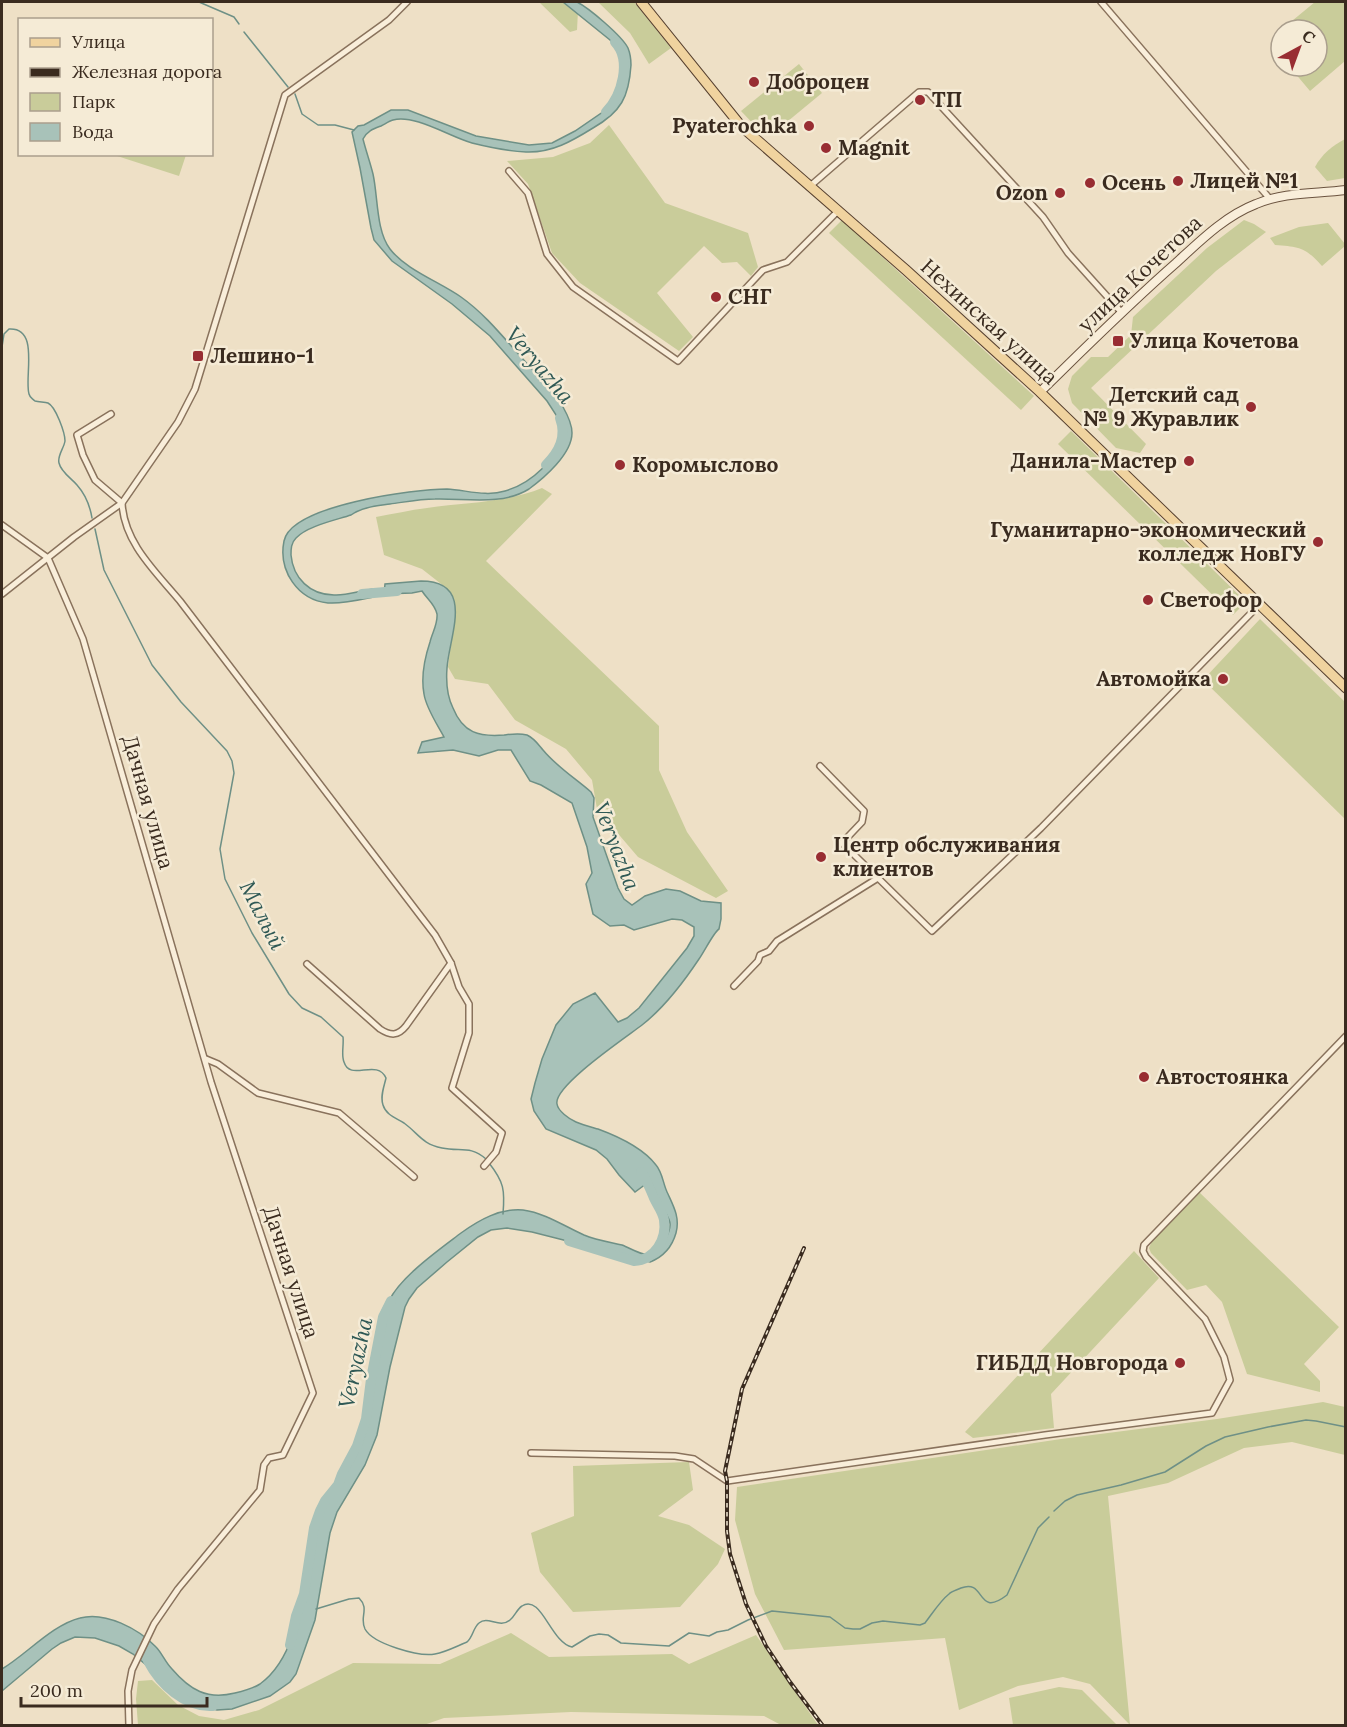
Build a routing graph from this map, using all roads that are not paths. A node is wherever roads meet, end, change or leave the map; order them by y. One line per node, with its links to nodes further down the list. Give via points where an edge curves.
1 (407, 2): 12 (street, via 389,20 285,95 195,389 178,422)
2 (641, 2): 5 (main road, Нехинская улица, via 736,121)
3 (1101, 2): 7 (street)
4 (509, 171): 8 (street, via 528,193 547,254 573,287 678,361 763,270 788,262)
5 (809, 187): 8 (main road, Нехинская улица); 9 (street, via 919,92 928,92 1043,217 1068,253)
6 (1346, 190): 7 (main road, улица Кочетова)
7 (1270, 199): 9 (main road, улица Кочетова, via 1226,219)
8 (838, 212): 10 (main road, Нехинская улица)
9 (1122, 313): 10 (main road, улица Кочетова)
10 (1040, 392): 16 (main road, Нехинская улица)
11 (111, 414): 12 (street, via 77,435 95,480)
12 (122, 503): 14 (street); 20 (street, via 127,528 141,554 435,935)
13 (2, 525): 14 (street)
14 (48, 558): 15 (street); 24 (street, Дачная улица, via 83,639)
15 (2, 594)
16 (1259, 604): 17 (main road, Нехинская улица); 19 (street, via 1041,828 932,932)
17 (1346, 688)
18 (820, 766): 19 (street, via 864,812 862,822 842,843)
19 (878, 878): 22 (street, via 777,942 760,955 759,961)
20 (451, 963): 21 (street, via 406,1026 395,1035 380,1029); 25 (street, via 469,1004 469,1034 452,1088 502,1133 496,1152)
21 (307, 964)
22 (734, 986)
23 (1346, 1036): 27 (street, via 1144,1245 1146,1257 1205,1319 1224,1357 1230,1380 1212,1413 727,1481 694,1459 675,1456)
24 (206, 1059): 26 (street, via 258,1093 339,1113); 28 (street, Дачная улица, via 314,1393 284,1455 269,1458 264,1465 260,1490 154,1624 132,1670)
25 (484, 1166)
26 (414, 1177)
27 (531, 1453)
28 (129, 1725)

